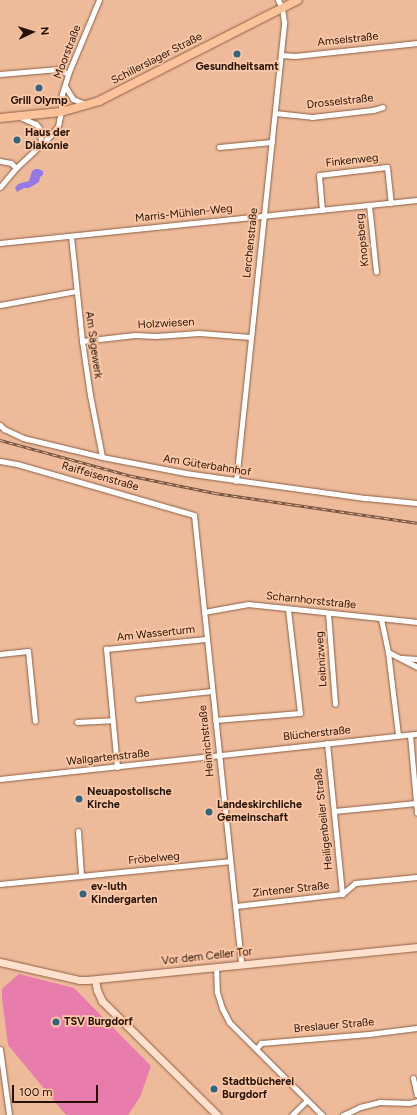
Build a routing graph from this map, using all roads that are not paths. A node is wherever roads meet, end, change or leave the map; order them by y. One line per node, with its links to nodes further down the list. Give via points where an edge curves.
1 (99, 0): 8 (street, Moorstraße)
2 (278, 0): 4 (street)
3 (298, 0): 4 (main road, Schillerslager Straße)
4 (282, 8): 6 (street, Lerchenstraße, via 284,22); 10 (main road, Schillerslager Straße)
5 (417, 43): 6 (street, Amselstraße, via 295,56)
6 (281, 55): 13 (street, Lerchenstraße)
7 (0, 74): 8 (street, via 59,69)
8 (68, 74): 9 (street, Moorstraße)
9 (65, 86): 10 (street, via 73,99); 12 (street, Moorstraße)
10 (87, 105): 12 (main road, Schillerslager Straße)
11 (383, 107): 13 (street, Drosselstraße, via 312,117)
12 (61, 112): 14 (main road, Schillerslager Straße); 18 (street, via 58,126)
13 (275, 113): 16 (street, Lerchenstraße)
14 (18, 117): 15 (main road, Schillerslager Straße); 18 (street, via 36,124 39,128)
15 (0, 118)
16 (272, 142): 17 (street); 26 (street, Lerchenstraße)
17 (219, 146)
18 (39, 148): 20 (street)
19 (0, 161): 20 (street, via 11,163)
20 (16, 168): 21 (street)
21 (0, 186)
22 (417, 200): 23 (street, Marris-Mühlen-Weg)
23 (391, 203): 24 (street, Marris-Mühlen-Weg); 25 (street, Finkenweg, via 387,167 318,175)
24 (369, 205): 25 (street, Marris-Mühlen-Weg); 29 (street, Knopsberg)
25 (322, 210): 26 (street, Marris-Mühlen-Weg)
26 (264, 216): 27 (street, Marris-Mühlen-Weg); 32 (street, Lerchenstraße)
27 (71, 236): 28 (street, Marris-Mühlen-Weg); 30 (street, Am Sägewerk)
28 (0, 243)
29 (376, 272)
30 (76, 291): 31 (street); 33 (street, Am Sägewerk)
31 (0, 305)
32 (251, 337): 33 (street, Holzwiesen, via 199,332); 37 (street, Lerchenstraße)
33 (82, 341): 35 (street, Am Sägewerk)
34 (0, 425): 35 (street, Am Güterbahnhof, via 23,438)
35 (102, 457): 37 (street, Am Güterbahnhof, via 185,474)
36 (0, 461): 39 (street, Raiffeisenstraße)
37 (236, 481): 38 (street, Am Güterbahnhof)
38 (417, 503)
39 (194, 515): 41 (street, Heinrichstraße)
40 (288, 609): 41 (street, Scharnhorststraße, via 248,604); 42 (street, Scharnhorststraße); 55 (street, via 300,713)
41 (204, 612): 45 (street, Heinrichstraße)
42 (328, 613): 43 (street, Scharnhorststraße); 53 (street, Leibnizweg)
43 (381, 619): 44 (street, Scharnhorststraße); 46 (street)
44 (417, 622)
45 (206, 639): 51 (street, Heinrichstraße); 54 (street, Am Wasserturm, via 106,649)
46 (388, 652): 48 (street); 59 (street)
47 (0, 654): 56 (street, via 28,651)
48 (401, 658): 49 (street); 50 (street)
49 (417, 659)
50 (417, 667)
51 (212, 690): 52 (street); 55 (street, Heinrichstraße)
52 (138, 699)
53 (335, 704)
54 (112, 720): 57 (street); 63 (street, Am Wasserturm)
55 (215, 720): 62 (street, Heinrichstraße)
56 (35, 721)
57 (77, 722)
58 (417, 734): 60 (street, Blücherstraße)
59 (398, 735): 60 (street, Blücherstraße); 61 (street, Blücherstraße)
60 (410, 735): 65 (street)
61 (327, 743): 62 (street, Blücherstraße); 66 (street, Heiligenbeiler Straße)
62 (218, 754): 63 (street, Wallgartenstraße); 69 (street, Heinrichstraße)
63 (117, 767): 64 (street, Wallgartenstraße)
64 (0, 779)
65 (416, 803): 66 (street); 67 (street)
66 (334, 811): 73 (street, Heiligenbeiler Straße)
67 (417, 813)
68 (78, 831): 70 (street)
69 (229, 861): 70 (street, Fröbelweg); 74 (street, Heinrichstraße)
70 (82, 875): 72 (street, Fröbelweg)
71 (417, 876): 73 (street, Zintener Straße, via 355,883)
72 (0, 884)
73 (342, 894): 74 (street, Zintener Straße)
74 (236, 906): 77 (street, Heinrichstraße)
75 (417, 947): 77 (street, Vor dem Celler Tor)
76 (0, 962): 79 (street, Vor dem Celler Tor, via 79,980)
77 (242, 964): 78 (street, Vor dem Celler Tor)
78 (216, 967): 79 (street, Vor dem Celler Tor); 82 (street, via 217,992 222,1008 229,1022)
79 (95, 980): 88 (street, via 102,1001)
80 (417, 1028): 82 (street, Breslauer Straße, via 262,1043)
81 (0, 1049): 87 (street)
82 (256, 1049): 85 (street)
83 (413, 1078): 84 (street)
84 (417, 1095)
85 (307, 1100): 89 (street); 90 (street)
86 (417, 1101): 91 (street, via 380,1102 360,1106)
87 (9, 1115)
88 (217, 1115)
89 (292, 1115)
90 (322, 1115)
91 (343, 1115)

